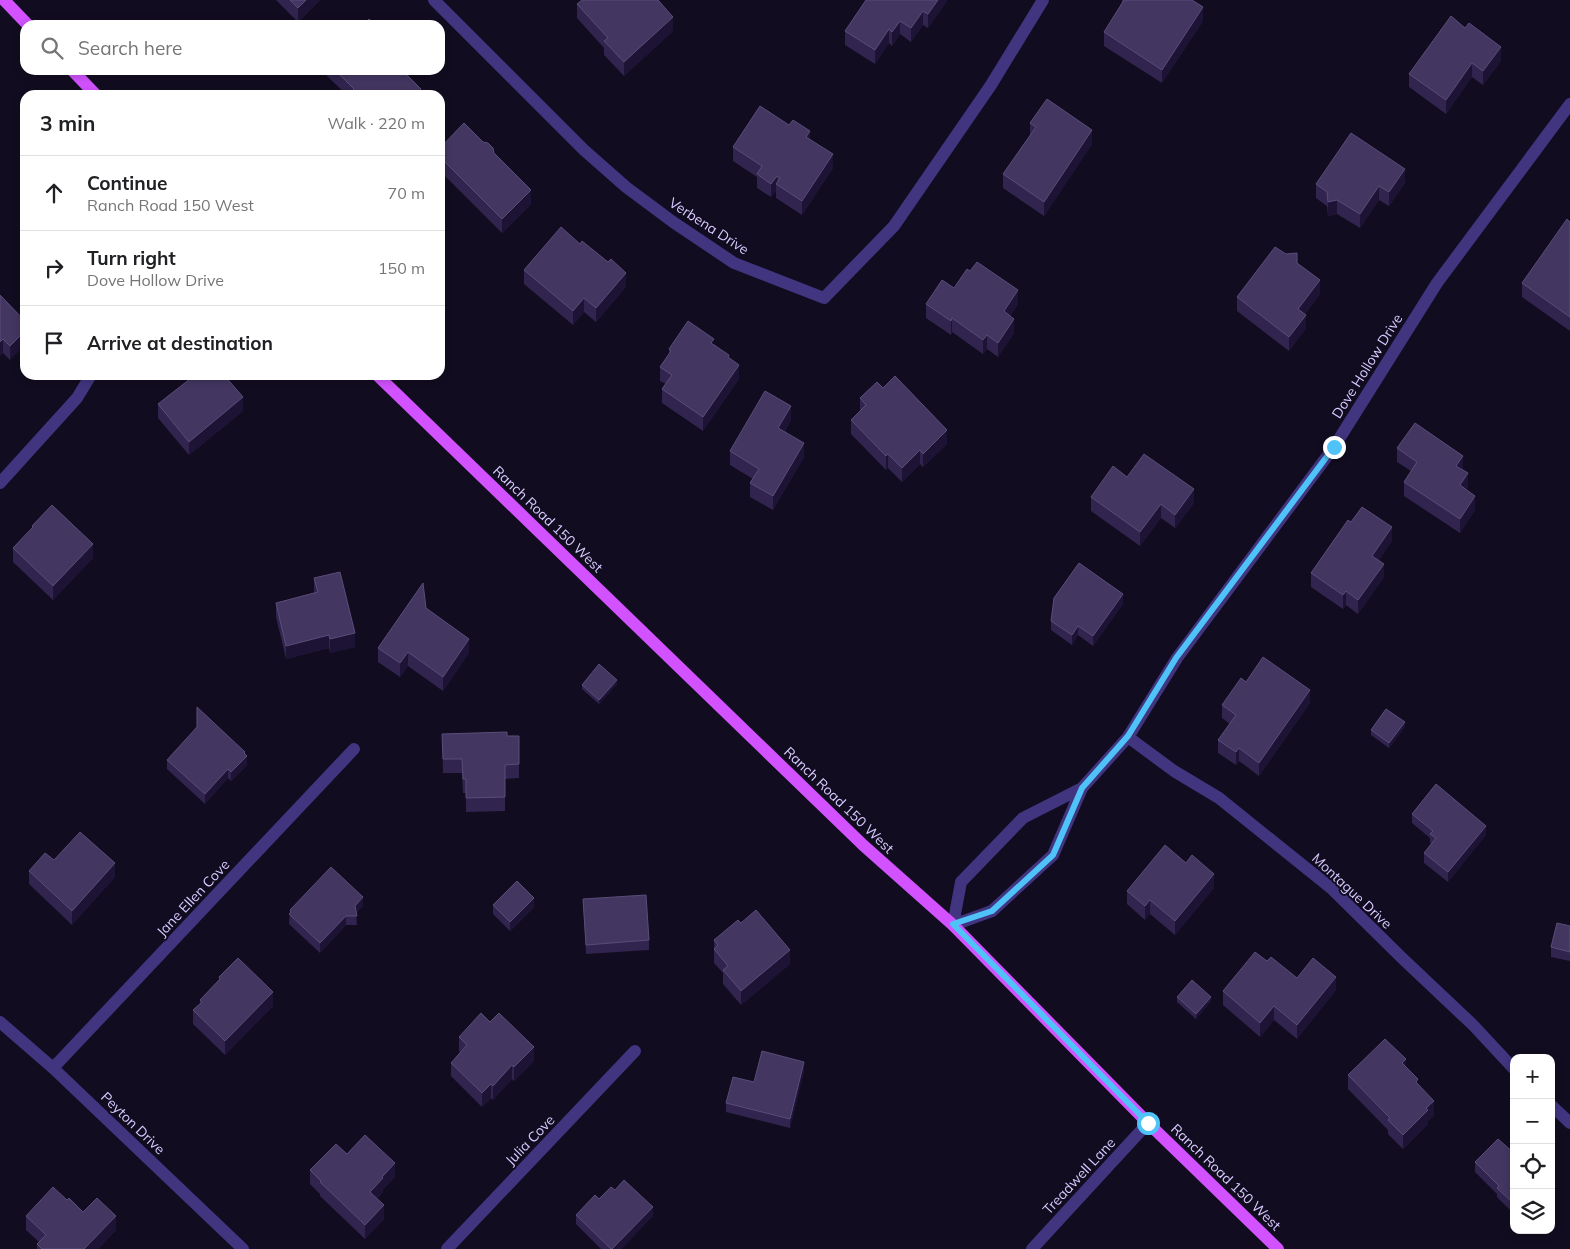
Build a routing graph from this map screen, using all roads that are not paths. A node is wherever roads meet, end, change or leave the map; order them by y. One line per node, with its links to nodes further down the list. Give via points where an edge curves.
1 (4, 0): 4 (main road)
2 (434, 0): 3 (street, Verbena Drive, via 584,150 626,187 734,263 824,298 894,226 991,85)
3 (1043, 0)
4 (23, 20)
5 (77, 75): 6 (main road)
6 (91, 90)
7 (1570, 104): 11 (street, Dove Hollow Drive, via 1438,284 1334,447 1176,658)
8 (88, 380): 10 (street, via 77,398)
9 (383, 380): 14 (main road, Ranch Road 150 West, via 863,845)
10 (0, 483)
11 (1128, 736): 13 (street, Dove Hollow Drive); 17 (street, Montague Drive, via 1174,771 1219,798 1331,888)
12 (354, 748): 18 (street, Jane Ellen Cove)
13 (1082, 788): 14 (street, Dove Hollow Drive, via 1053,855 992,911); 14 (street, Dove Hollow Drive, via 1023,818 961,882)
14 (953, 924): 20 (main road, Ranch Road 150 West)
15 (0, 1022): 18 (street, Peyton Drive)
16 (635, 1052): 23 (street, Julia Cove)
17 (1510, 1065)
18 (53, 1068): 22 (street, Peyton Drive)
19 (1555, 1109): 21 (street)
20 (1148, 1123): 24 (street, Treadwell Lane); 25 (main road, Ranch Road 150 West)
21 (1570, 1123)
22 (243, 1249)
23 (447, 1249)
24 (1032, 1249)
25 (1278, 1249)

